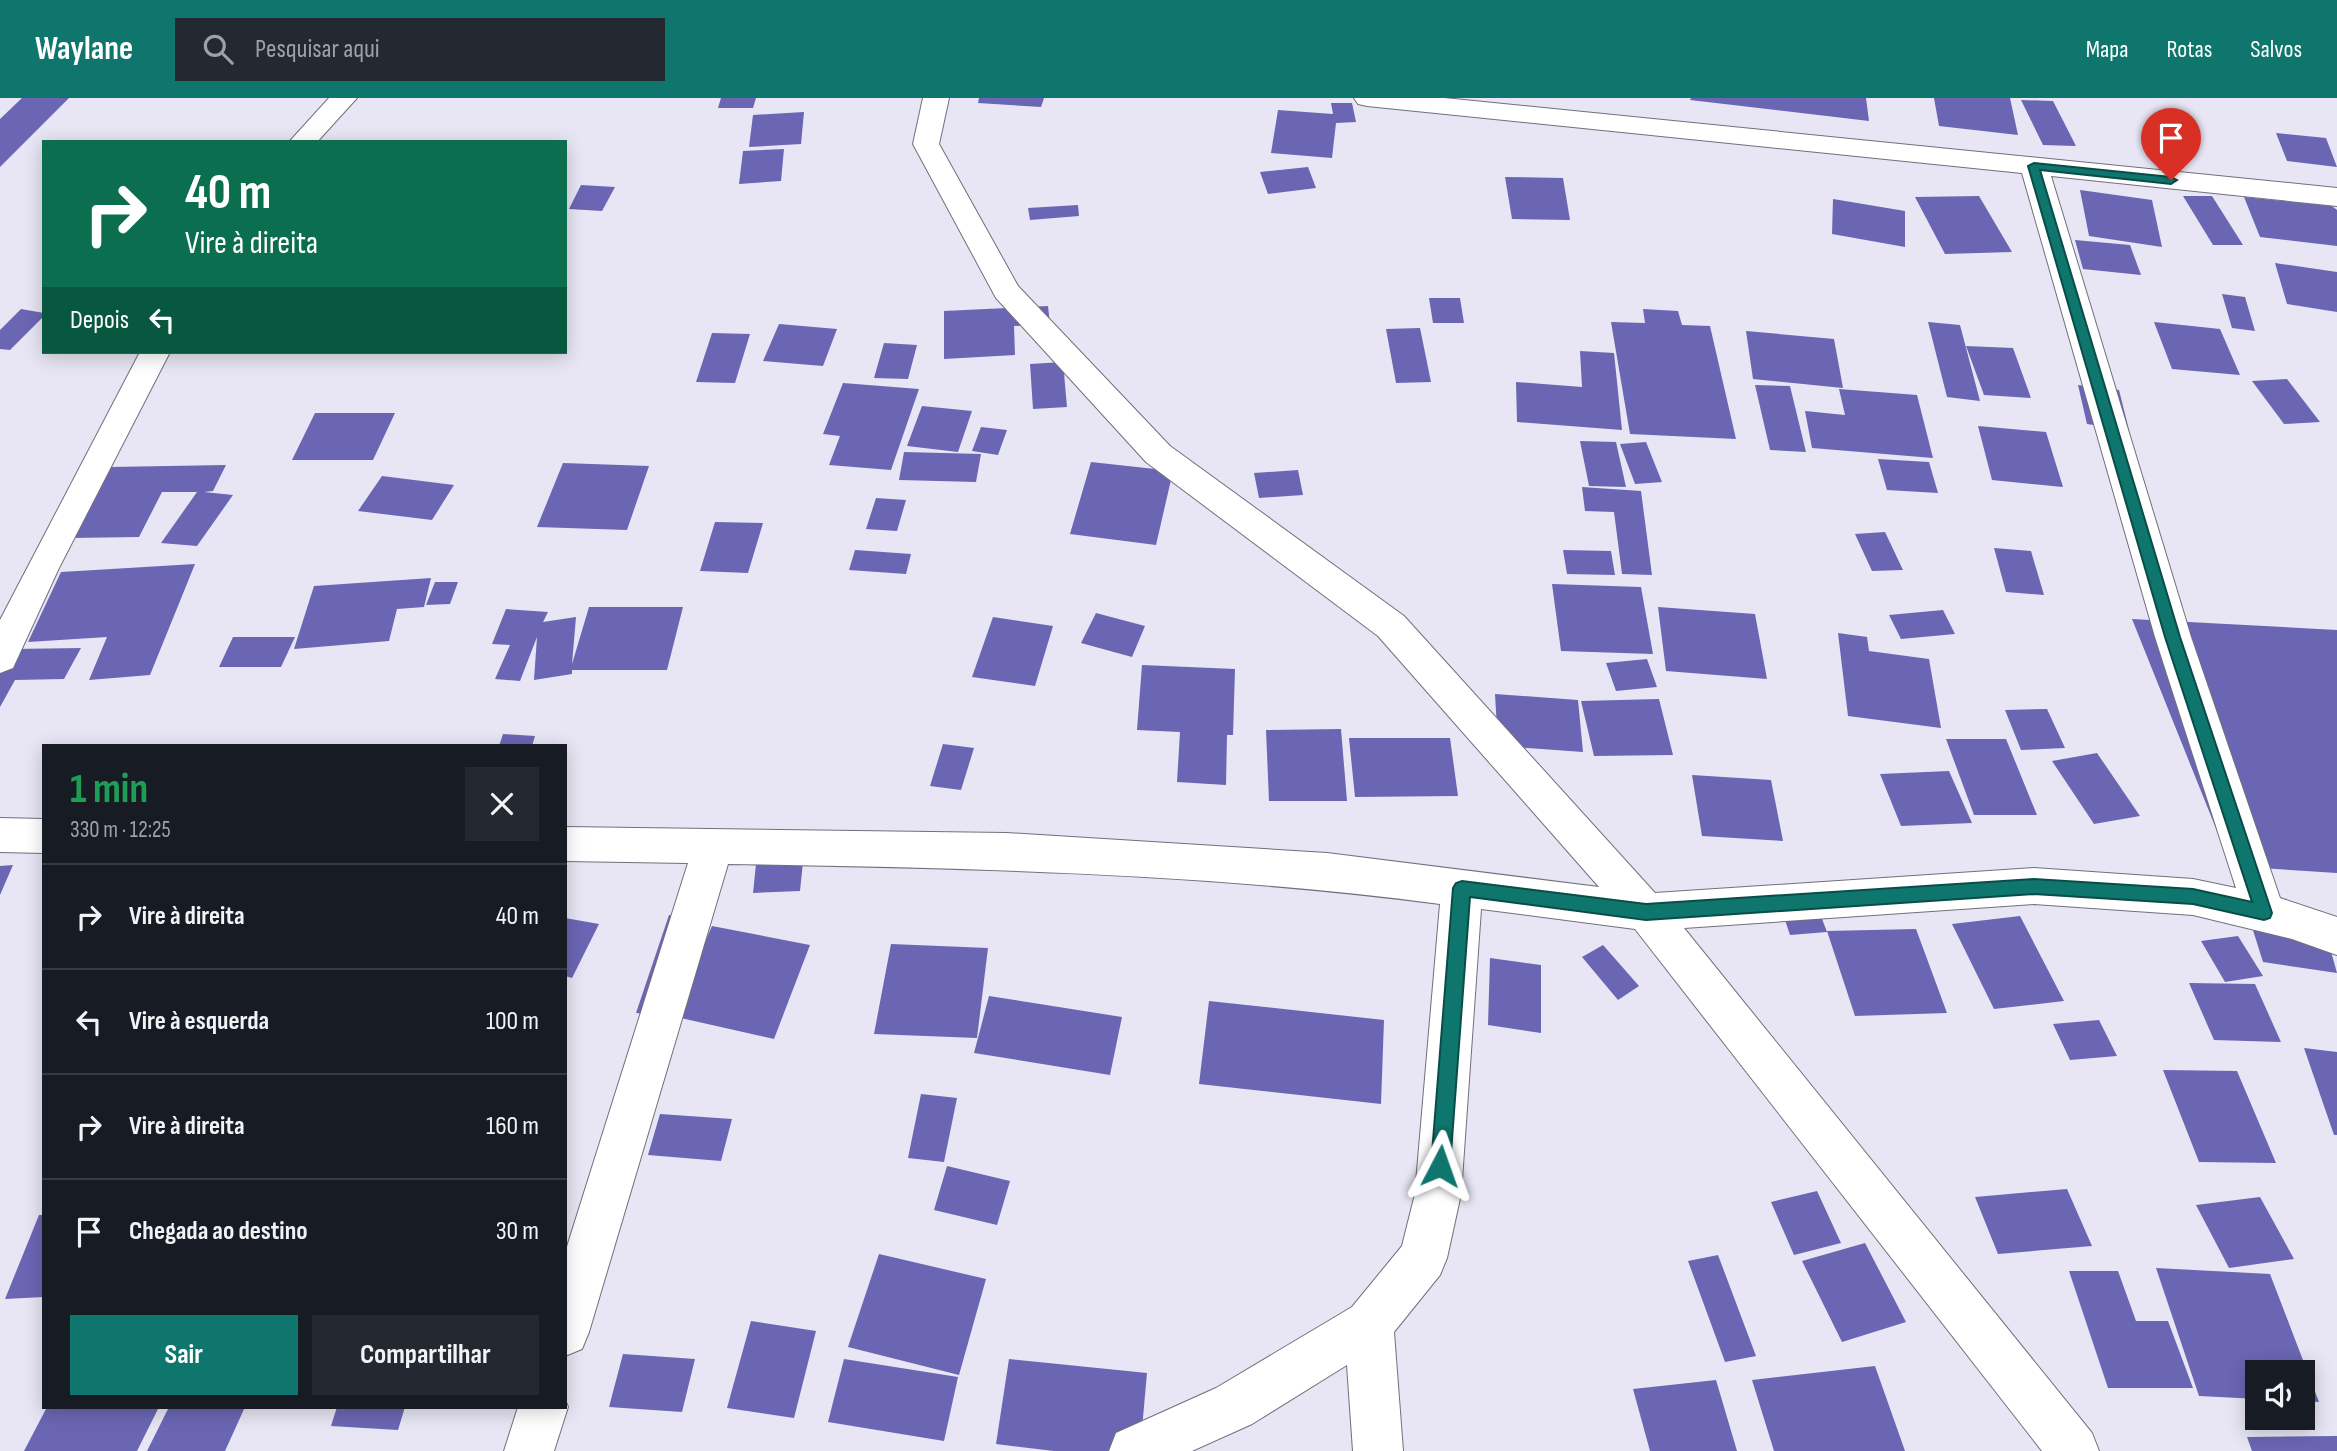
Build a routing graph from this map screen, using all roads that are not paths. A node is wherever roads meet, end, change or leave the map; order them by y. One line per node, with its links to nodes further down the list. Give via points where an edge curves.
1 (344, 98): 4 (street)
2 (936, 98): 14 (street, via 926,144 1006,291 1158,454 1391,626)
3 (1367, 98): 5 (street)
4 (304, 140)
5 (2034, 166): 6 (street); 15 (street, via 2169,624)
6 (2337, 197)
7 (154, 354): 8 (street)
8 (0, 658)
9 (0, 835): 10 (street)
10 (42, 836)
11 (567, 844): 12 (street)
12 (713, 846): 13 (street, via 1006,851 1327,871); 18 (street)
13 (1462, 888): 14 (street); 17 (street, via 1438,1194 1423,1258)
14 (1646, 912): 15 (street, via 2034,886 2193,897); 23 (street)
15 (2264, 913): 16 (street)
16 (2337, 936)
17 (1369, 1324): 21 (street, via 1234,1406); 22 (street)
18 (567, 1325)
19 (541, 1409): 20 (street)
20 (529, 1451)
21 (1134, 1451)
22 (1378, 1451)
23 (2074, 1451)

